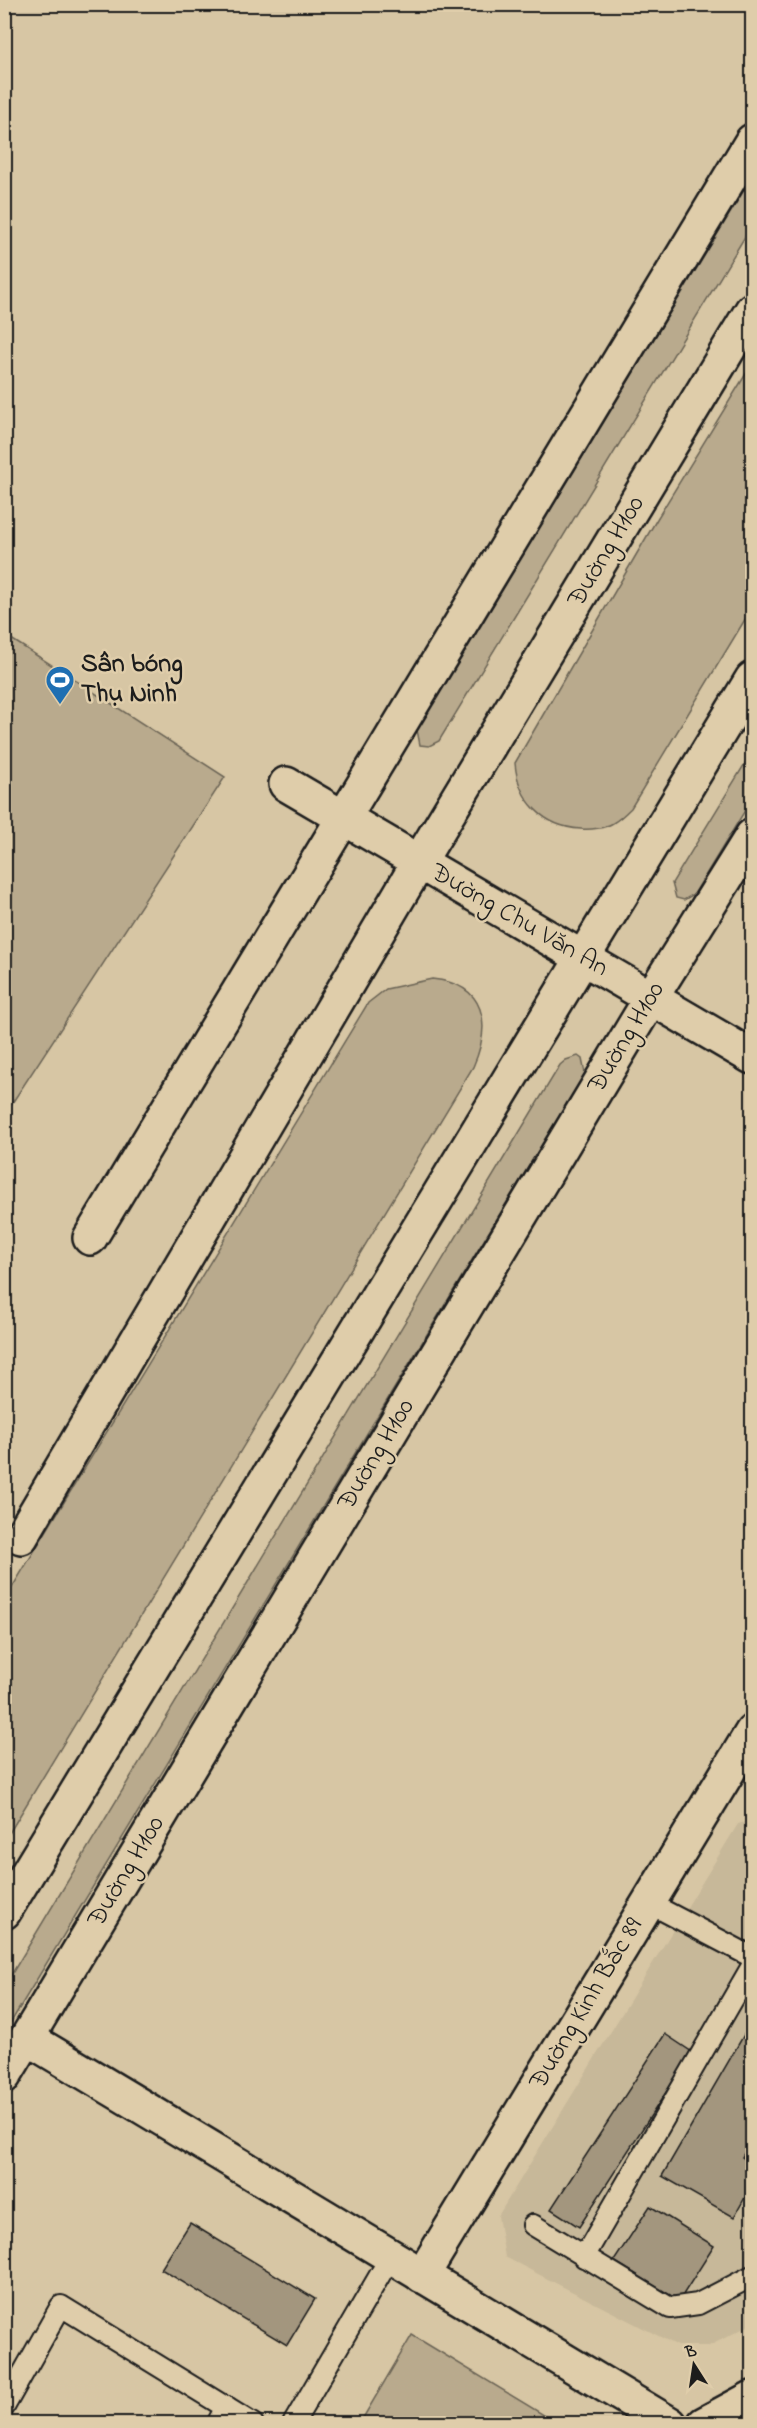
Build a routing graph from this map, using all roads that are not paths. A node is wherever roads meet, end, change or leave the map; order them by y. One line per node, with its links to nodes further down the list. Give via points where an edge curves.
1 (753, 141): 5 (main road)
2 (753, 310): 7 (main road, Đường H100)
3 (753, 679): 8 (main road)
4 (286, 784): 5 (main road, Đường Chu Văn An)
5 (343, 818): 7 (main road, Đường Chu Văn An); 11 (main road)
6 (753, 836): 9 (main road, Đường H100)
7 (419, 862): 8 (main road, Đường Chu Văn An); 12 (main road, Đường H100)
8 (583, 958): 9 (main road, Đường Chu Văn An); 16 (main road)
9 (651, 998): 10 (main road, Đường Chu Văn An); 19 (main road, Đường H100)
10 (753, 1057)
11 (90, 1238)
12 (21, 1537)
13 (753, 1732): 14 (main road, Đường Kinh Bắc 89)
14 (744, 1766): 15 (main road, Đường Kinh Bắc 89)
15 (649, 1903): 17 (lane); 24 (main road, Đường Kinh Bắc 89)
16 (4, 1912)
17 (753, 1957)
18 (753, 1966): 23 (lane)
19 (27, 2038): 20 (main road, Đường H100); 22 (main road)
20 (4, 2076)
21 (533, 2225): 23 (lane)
22 (391, 2256): 24 (main road); 30 (lane)
23 (584, 2257): 25 (lane, via 670,2308 698,2304)
24 (422, 2276): 31 (main road)
25 (753, 2276)
26 (753, 2398): 32 (main road)
27 (4, 2407): 28 (lane, via 61,2306)
28 (221, 2415): 29 (lane)
29 (253, 2424)
30 (294, 2424)
31 (670, 2424)
32 (704, 2424)

